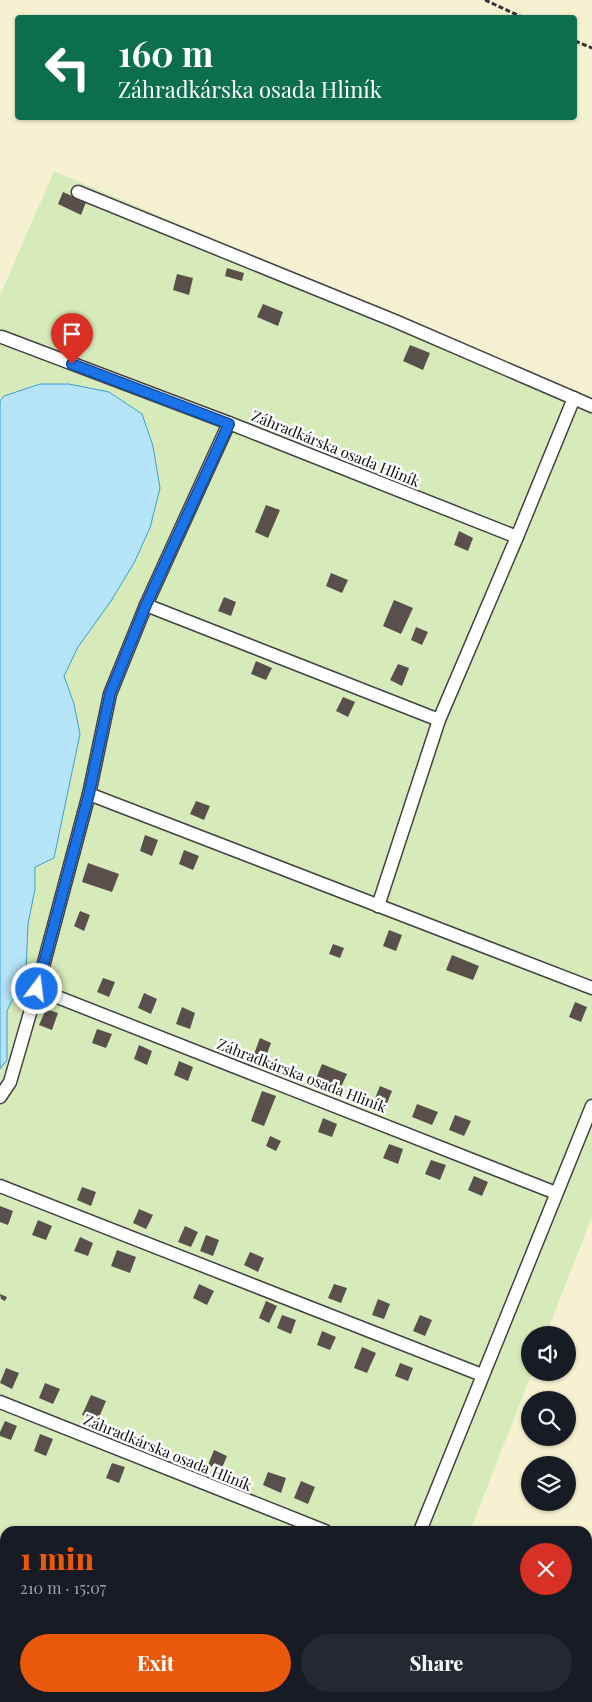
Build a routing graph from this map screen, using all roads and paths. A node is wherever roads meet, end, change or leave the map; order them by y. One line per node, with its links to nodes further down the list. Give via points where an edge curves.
1 (485, 0): 2 (path)
2 (518, 15)
3 (577, 42): 4 (path)
4 (592, 48)
5 (78, 192): 7 (lane)
6 (2, 337): 9 (lane, Záhradkárska osada Hliník)
7 (574, 398): 8 (lane); 10 (lane)
8 (592, 406)
9 (229, 424): 10 (lane, Záhradkárska osada Hliník); 11 (lane)
10 (518, 537): 12 (lane)
11 (146, 605): 12 (lane); 13 (lane, via 110,694)
12 (439, 720): 14 (lane)
13 (89, 794): 14 (lane); 16 (lane)
14 (378, 906): 15 (lane)
15 (592, 988)
16 (37, 989): 17 (lane, via 10,1082); 20 (lane, Záhradkárska osada Hliník)
17 (0, 1097)
18 (592, 1106): 20 (lane)
19 (0, 1186): 21 (lane)
20 (556, 1193): 21 (lane)
21 (482, 1375): 24 (lane)
22 (0, 1402): 23 (lane, Záhradkárska osada Hliník)
23 (312, 1526)
24 (422, 1526)

